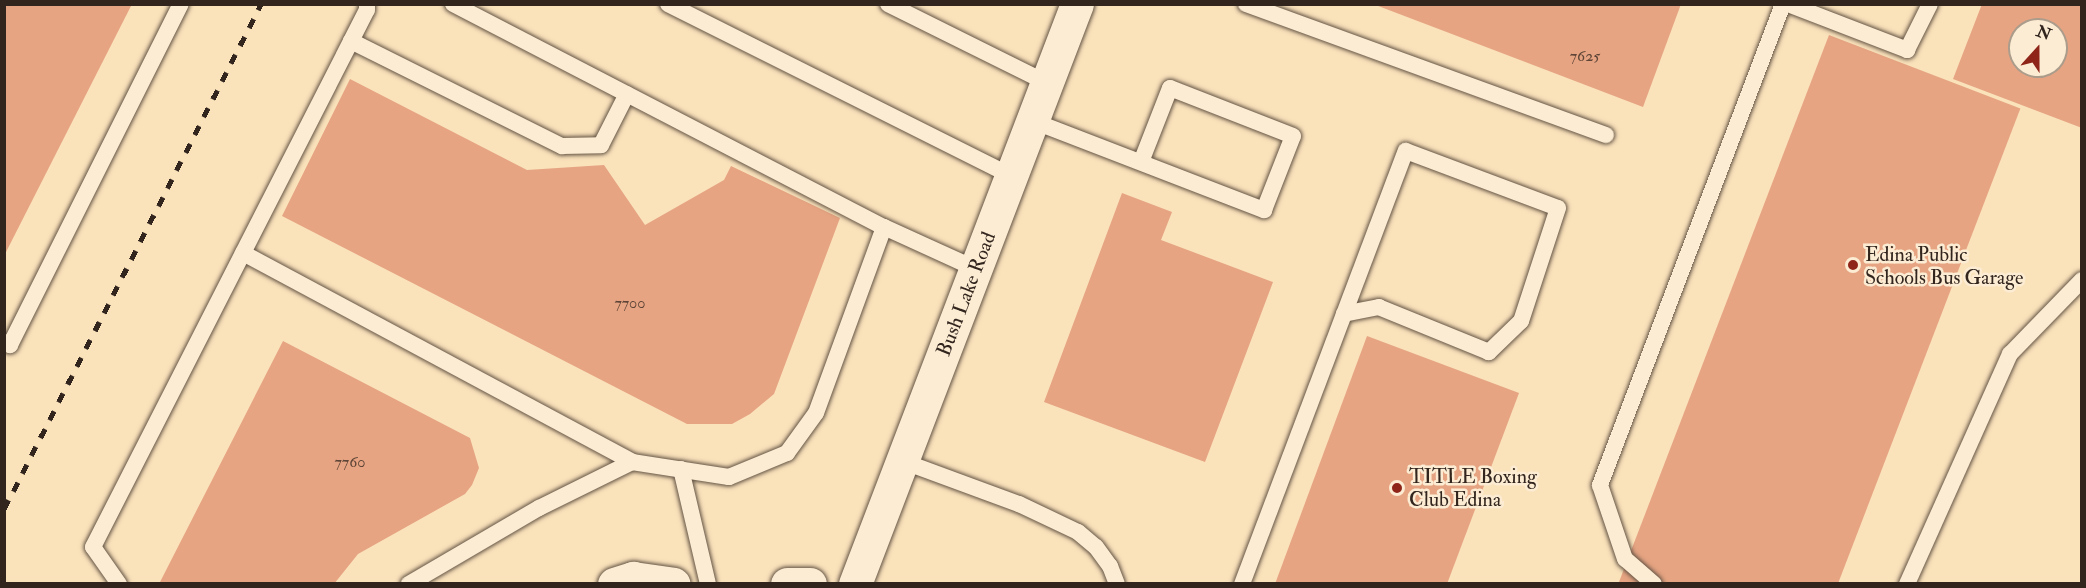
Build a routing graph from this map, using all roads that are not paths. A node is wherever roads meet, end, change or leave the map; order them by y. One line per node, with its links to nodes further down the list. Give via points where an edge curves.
1 (181, 4): 23 (lane, via 10,345)
2 (367, 4): 11 (lane)
3 (453, 4): 13 (lane)
4 (888, 4): 12 (lane)
5 (1077, 4): 12 (street, Bush Lake Road)
6 (1246, 4): 15 (lane)
7 (1783, 4): 37 (lane, via 1600,485 1625,559)
8 (1788, 4): 9 (lane, via 1907,50)
9 (1930, 4)
10 (675, 6): 17 (lane)
11 (351, 42): 13 (lane, via 561,146 601,145); 19 (lane)
12 (1047, 83): 14 (street, Bush Lake Road)
13 (627, 94): 18 (lane)
14 (1033, 121): 16 (lane); 17 (street, Bush Lake Road)
15 (1606, 135)
16 (1141, 162): 16 (lane, via 1264,210 1293,136 1170,88)
17 (1012, 176): 20 (street, Bush Lake Road)
18 (884, 227): 20 (lane); 26 (lane, via 816,412 787,453 729,477)
19 (243, 253): 24 (lane); 27 (lane, via 93,548)
20 (976, 269): 25 (street, Bush Lake Road)
21 (2082, 280): 38 (lane, via 2010,354)
22 (1344, 314): 22 (lane, via 1379,308 1489,352 1521,321 1558,208 1406,152); 36 (lane)
23 (4, 342)
24 (632, 462): 26 (lane); 28 (lane, via 539,508)
25 (902, 462): 34 (street, Bush Lake Road); 35 (lane, via 1019,504 1078,532 1096,547)
26 (681, 469): 31 (lane)
27 (119, 584)
28 (409, 584)
29 (614, 584): 30 (street, via 633,578)
30 (674, 584)
31 (708, 584)
32 (787, 584): 33 (street)
33 (810, 584)
34 (855, 584)
35 (1117, 584)
36 (1242, 584)
37 (1654, 584)
38 (1907, 584)

